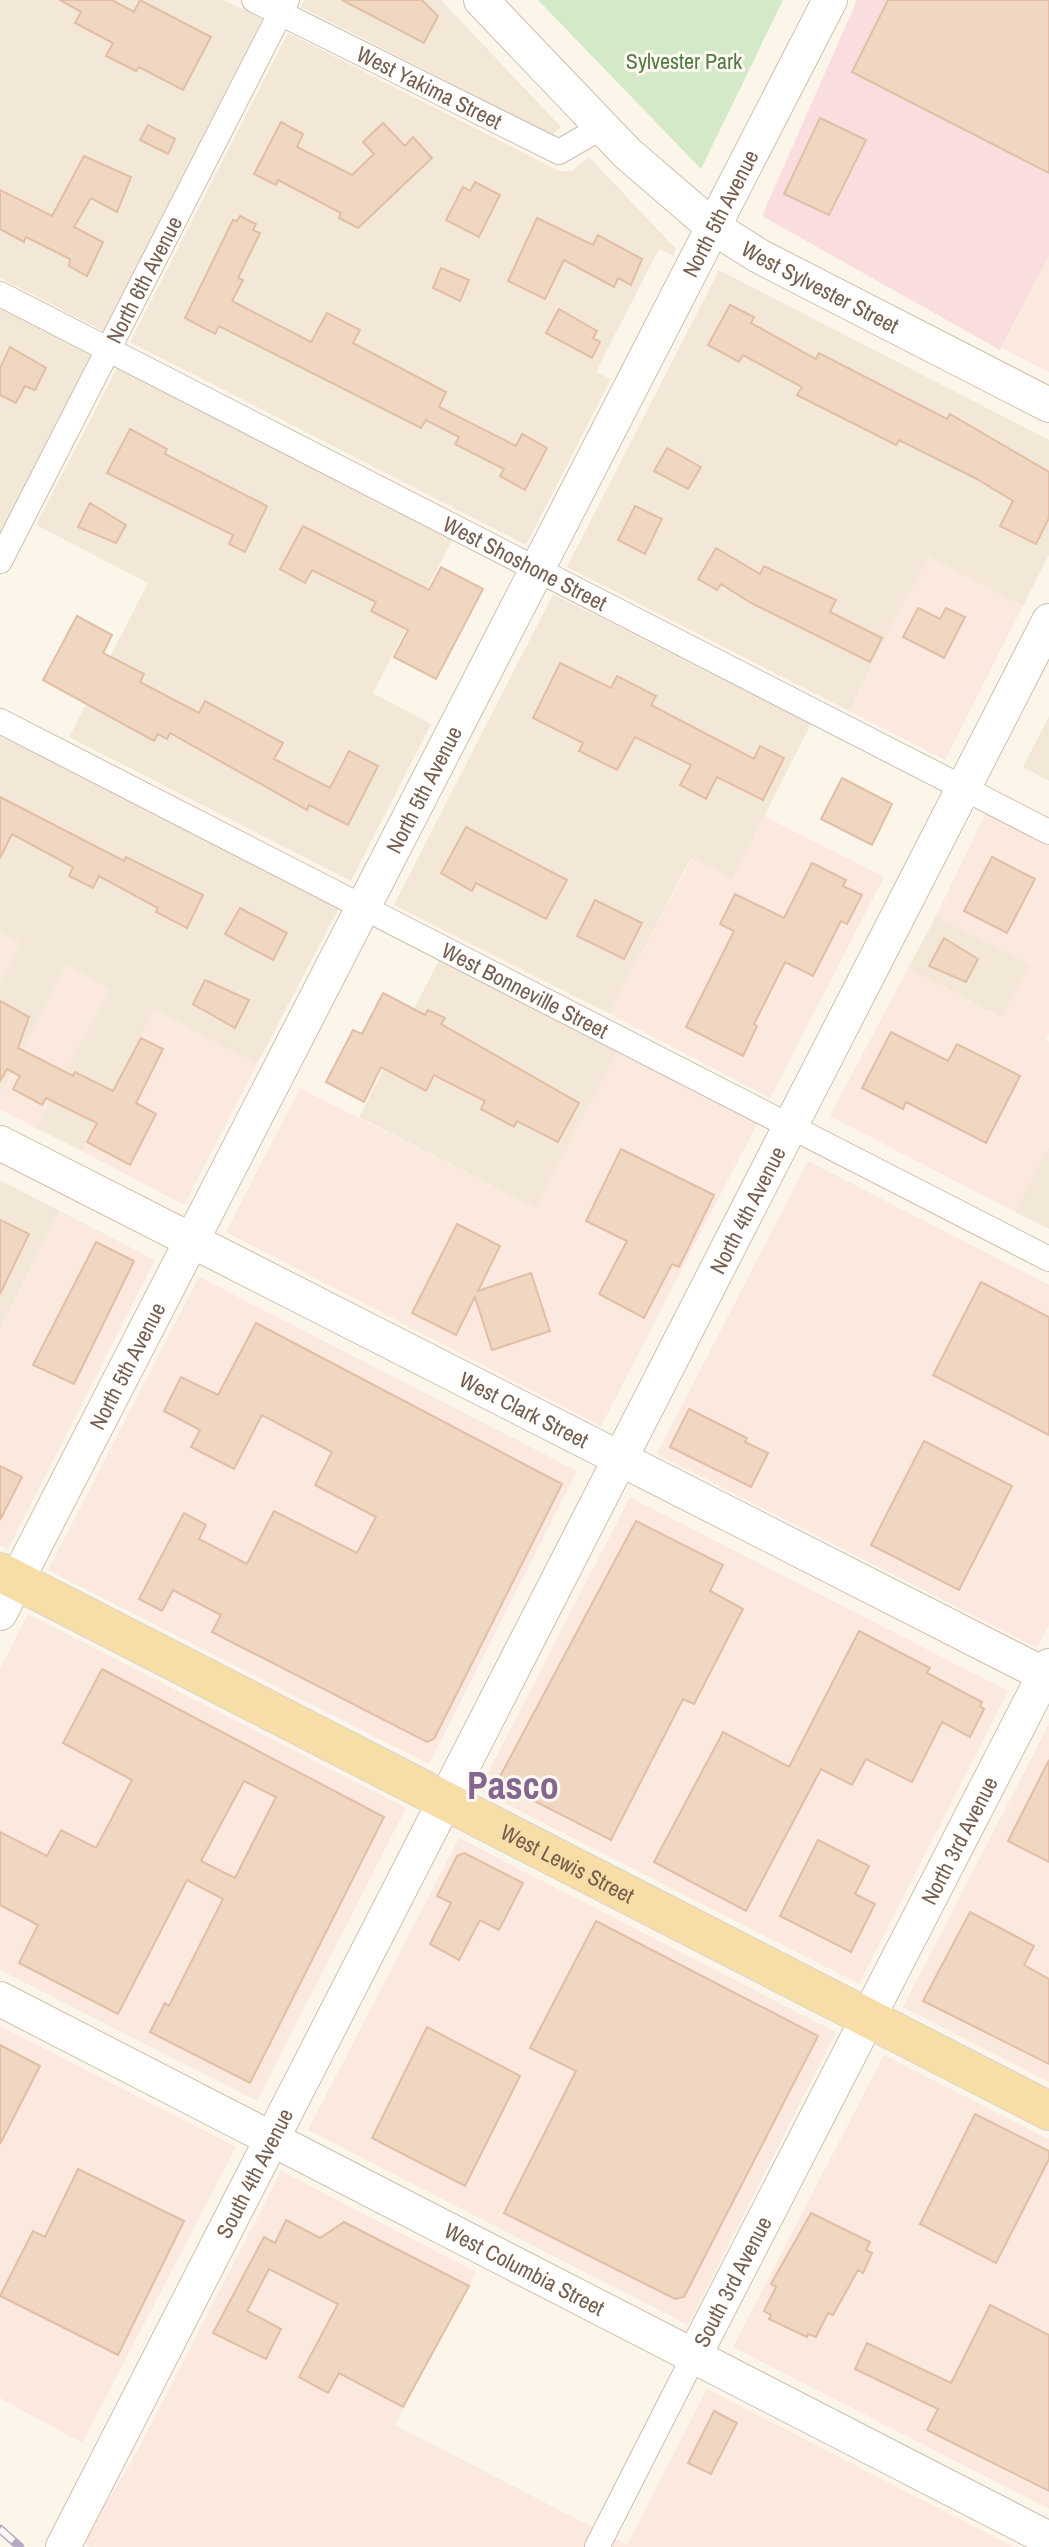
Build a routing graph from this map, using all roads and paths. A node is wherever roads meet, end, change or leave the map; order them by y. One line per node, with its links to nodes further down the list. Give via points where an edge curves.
1 (254, 0): 4 (street, West Yakima Street)
2 (481, 0): 5 (street, West Sylvester Street)
3 (830, 0): 6 (street, North 5th Avenue)
4 (284, 7): 5 (street, West Yakima Street, via 559,152); 8 (street, North 6th Avenue)
5 (602, 127): 6 (street, West Sylvester Street)
6 (713, 227): 9 (street, West Sylvester Street, via 759,256); 11 (street, North 5th Avenue)
7 (0, 294): 8 (street, West Shoshone Street)
8 (108, 350): 10 (street, North 6th Avenue); 11 (street, West Shoshone Street)
9 (1049, 405)
10 (0, 561)
11 (537, 569): 14 (street, West Shoshone Street); 16 (street, North 5th Avenue)
12 (1049, 621): 14 (street, North 4th Avenue)
13 (0, 721): 16 (street, West Bonneville Street)
14 (963, 787): 15 (street, West Shoshone Street); 17 (street, North 4th Avenue)
15 (1049, 832)
16 (363, 907): 17 (street, West Bonneville Street); 19 (street, North 5th Avenue)
17 (792, 1127): 20 (street, West Bonneville Street); 21 (street, North 4th Avenue)
18 (0, 1143): 19 (street, West Clark Street)
19 (191, 1243): 21 (street, West Clark Street); 22 (street, North 5th Avenue)
20 (1049, 1259)
21 (620, 1457): 23 (street, West Clark Street); 24 (street, North 4th Avenue)
22 (6, 1589): 24 (main road, West Lewis Street)
23 (1048, 1672): 26 (street, North 3rd Avenue)
24 (445, 1800): 26 (main road, West Lewis Street); 28 (street, South 4th Avenue)
25 (0, 1999): 28 (street, West Columbia Street)
26 (870, 2017): 27 (main road, West Lewis Street); 29 (street, South 3rd Avenue)
27 (1049, 2111)
28 (271, 2140): 29 (street, West Columbia Street); 31 (street, South 4th Avenue)
29 (693, 2358): 30 (street, West Columbia Street); 32 (street, South 3rd Avenue)
30 (1049, 2539)
31 (63, 2547)
32 (597, 2547)

